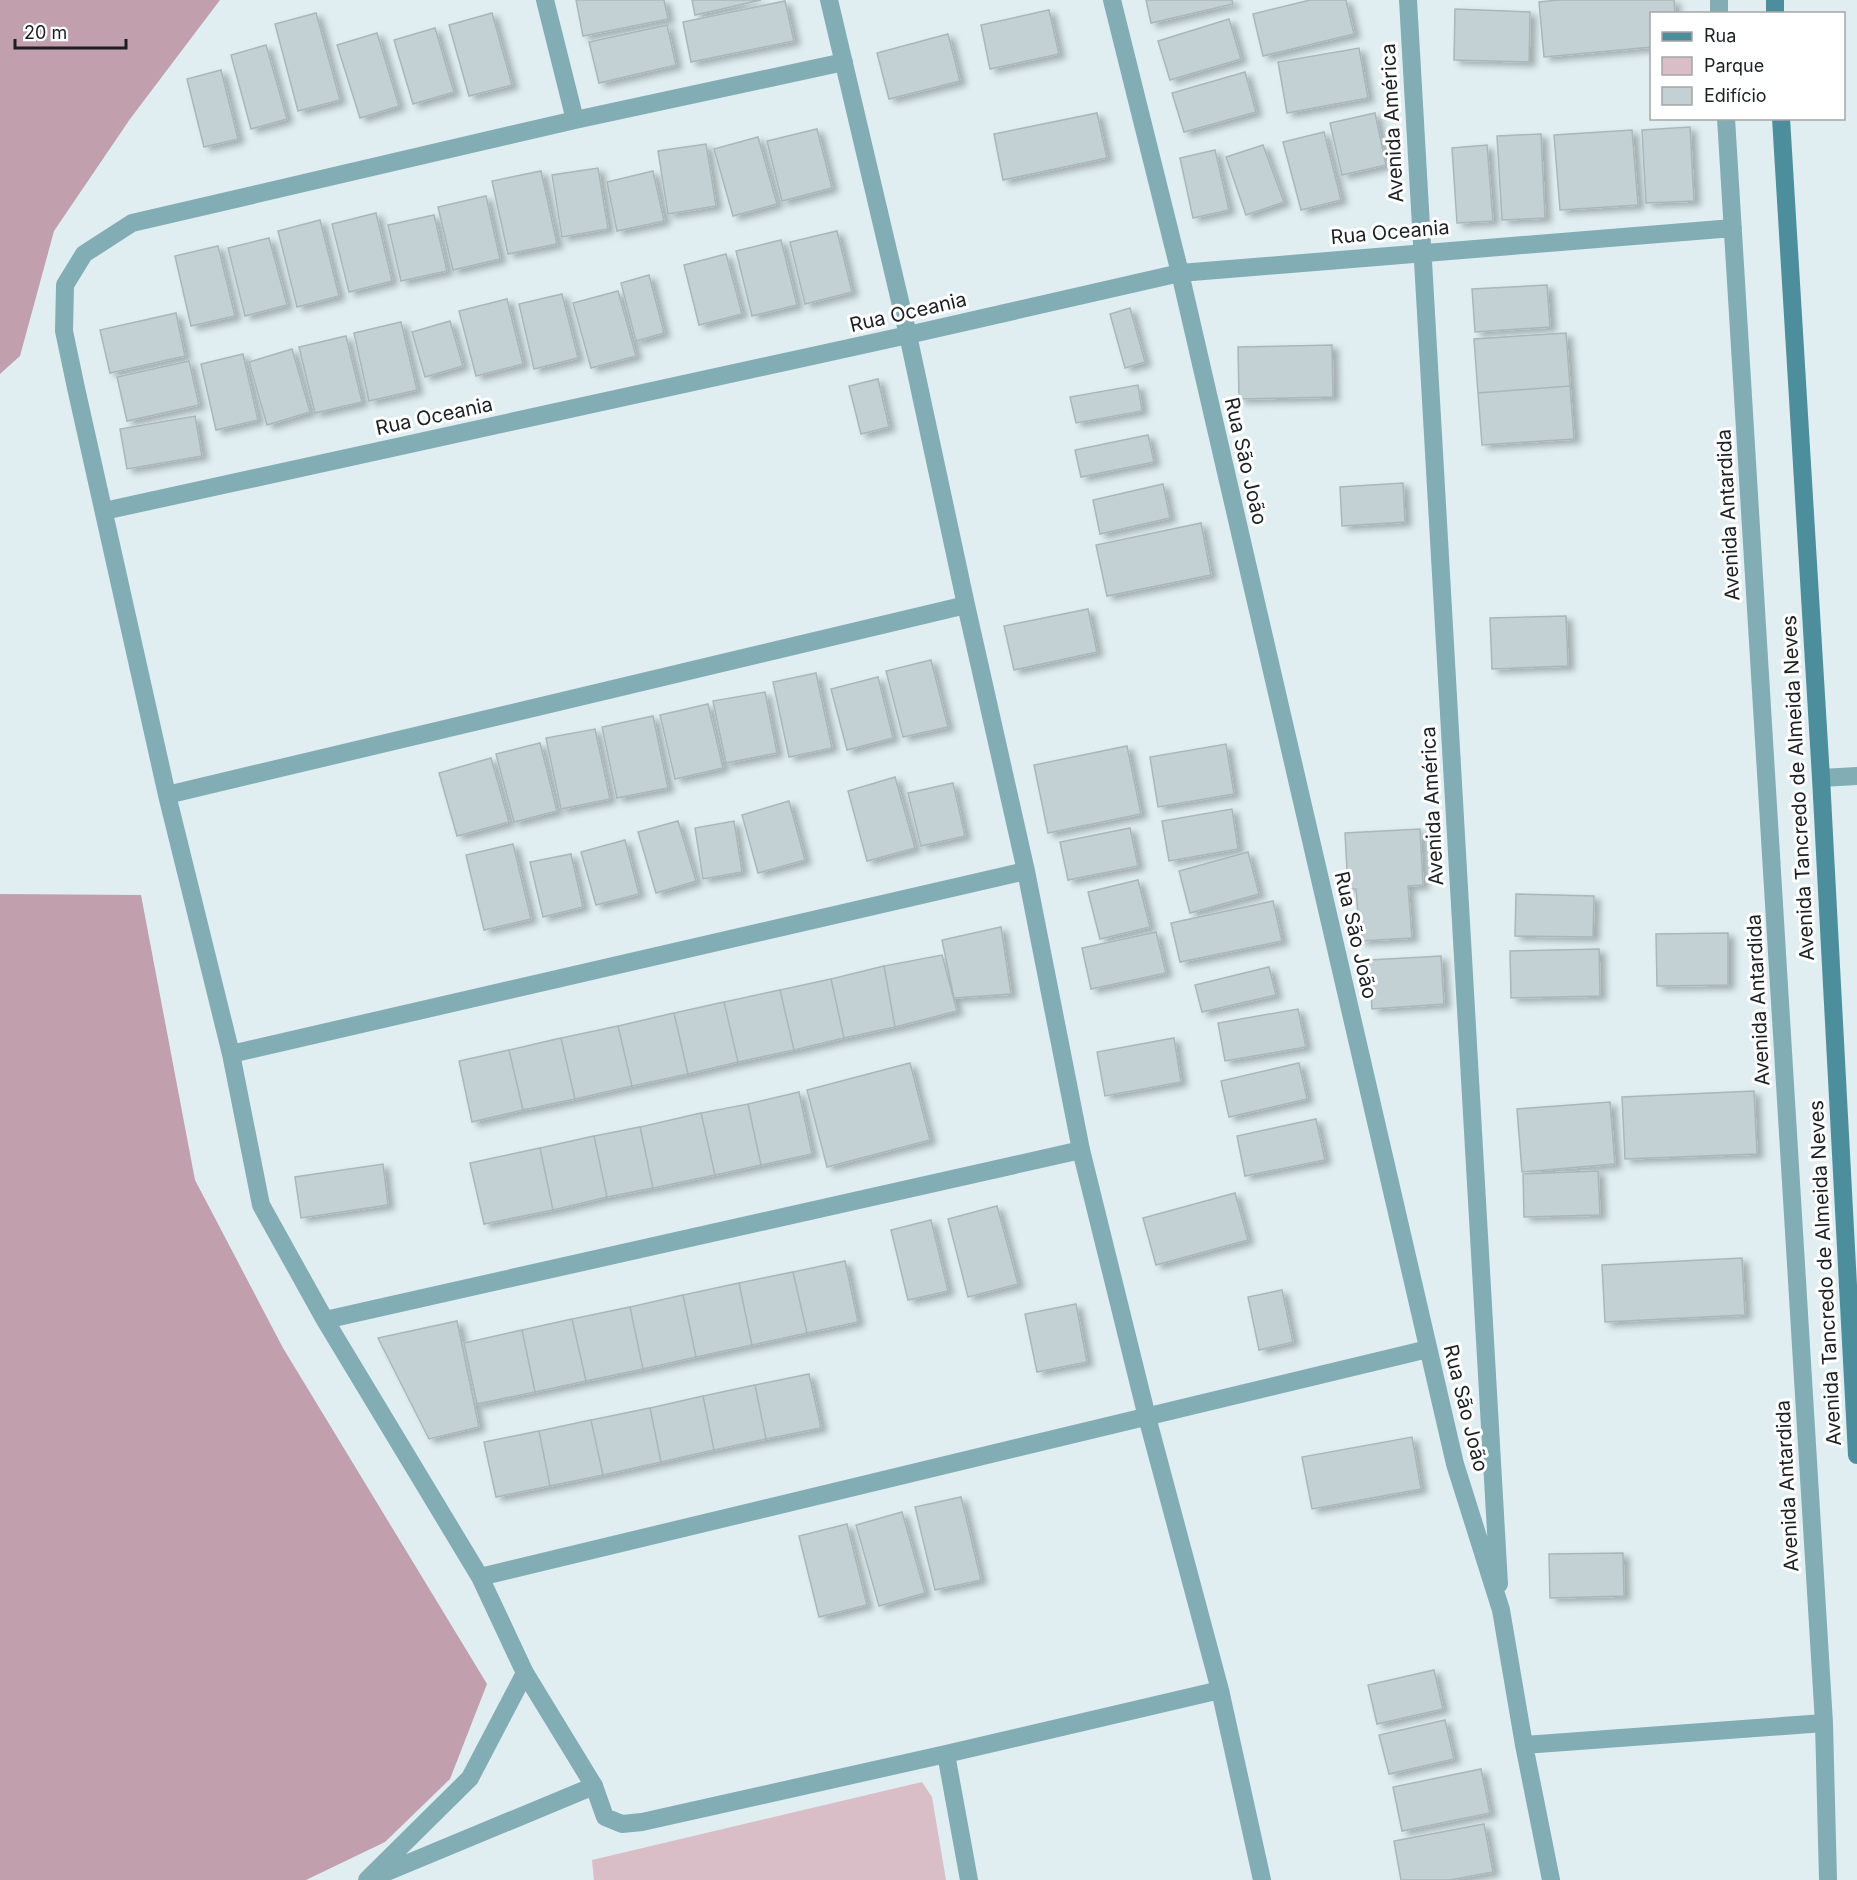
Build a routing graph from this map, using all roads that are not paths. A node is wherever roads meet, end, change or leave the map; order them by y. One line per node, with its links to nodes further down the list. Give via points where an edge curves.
1 (545, 0): 6 (street)
2 (829, 0): 5 (street)
3 (1112, 0): 11 (street, Rua São João)
4 (1408, 0): 10 (street, Avenida América)
5 (844, 62): 6 (street); 12 (street)
6 (575, 120): 13 (street, via 132,223 84,254 65,285 64,331)
7 (1726, 120): 9 (street, Avenida Antardida)
8 (1781, 120): 16 (main road, Avenida Tancredo de Almeida Neves)
9 (1733, 228): 10 (street, Rua Oceania); 29 (street, Avenida Antardida)
10 (1422, 252): 11 (street, Rua Oceania); 26 (street, Avenida América)
11 (1180, 273): 12 (street, Rua Oceania); 22 (street, Rua São João)
12 (908, 335): 13 (street, Rua Oceania); 14 (street)
13 (104, 511): 17 (street)
14 (966, 605): 17 (street); 18 (street)
15 (1857, 776): 16 (street)
16 (1821, 778): 24 (main road, Avenida Tancredo de Almeida Neves)
17 (167, 795): 19 (street)
18 (1026, 871): 19 (street); 20 (street)
19 (231, 1054): 21 (street, via 261,1204)
20 (1081, 1150): 21 (street); 23 (street)
21 (325, 1320): 25 (street)
22 (1428, 1349): 23 (street); 26 (street, Rua São João, via 1455,1464)
23 (1148, 1417): 25 (street); 28 (street)
24 (1857, 1455)
25 (480, 1577): 27 (street)
26 (1500, 1610): 30 (street, Rua São João)
27 (525, 1673): 32 (street); 33 (street, via 470,1778)
28 (1220, 1690): 31 (street); 35 (street)
29 (1824, 1723): 30 (street); 37 (street, Avenida Antardida)
30 (1524, 1744): 36 (street, Rua São João)
31 (946, 1755): 32 (street, via 622,1824 605,1816); 34 (street)
32 (594, 1786): 33 (street)
33 (369, 1879)
34 (969, 1880)
35 (1262, 1880)
36 (1551, 1880)
37 (1828, 1880)

